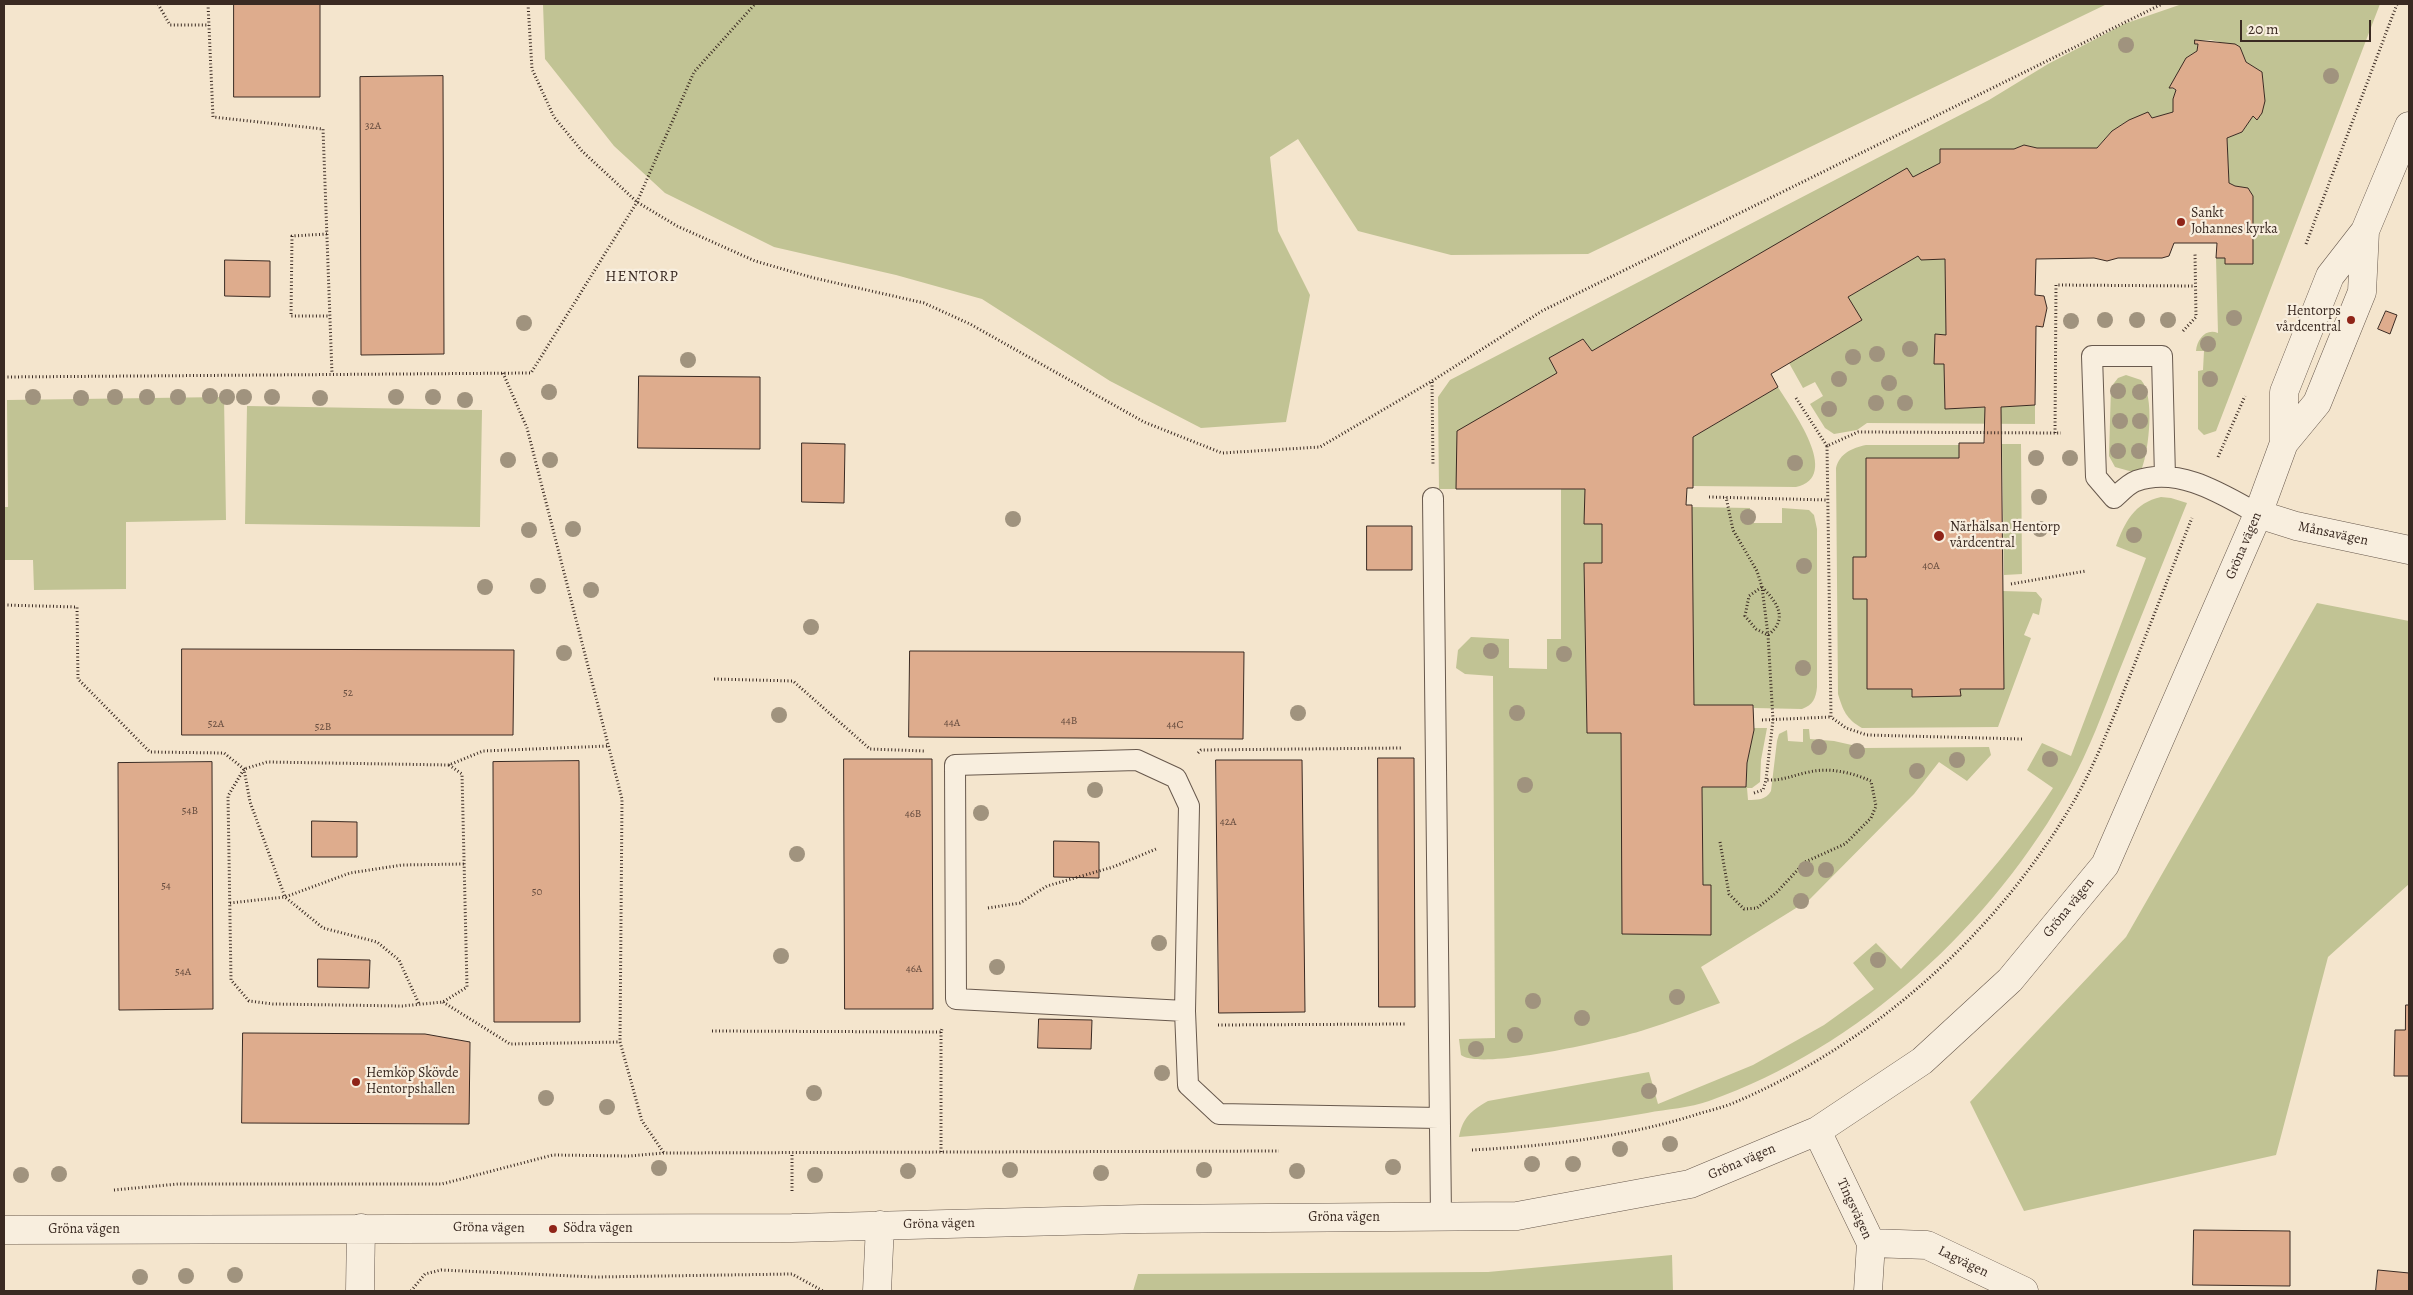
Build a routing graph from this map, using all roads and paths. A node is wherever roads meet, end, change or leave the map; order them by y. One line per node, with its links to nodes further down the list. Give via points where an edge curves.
1 (158, 4): 6 (path, via 170,25)
2 (208, 4): 6 (path)
3 (528, 4): 8 (path, via 532,69 554,117 582,151)
4 (755, 4): 8 (path, via 694,72)
5 (2162, 4): 17 (path, via 1542,311)
6 (209, 25): 10 (path, via 213,117 324,129)
7 (2409, 126): 9 (street, Gröna vägen)
8 (637, 202): 14 (path, via 531,373); 17 (path, via 677,226 755,261 924,303 970,324 1144,422 1222,453 1320,447)
9 (2365, 231): 20 (street, Gröna vägen, via 2330,276 2296,360 2284,392); 20 (street, Gröna vägen, via 2362,292 2318,403)
10 (327, 234): 12 (path); 12 (path, via 292,236 292,316)
11 (2195, 254): 13 (path, via 2196,317)
12 (330, 316): 15 (path)
13 (2162, 356): 19 (lane, via 2092,356); 22 (lane)
14 (503, 373): 15 (path); 39 (path, via 527,428)
15 (332, 374): 16 (path)
16 (4, 377)
17 (1432, 381): 25 (path)
18 (1796, 398): 21 (path)
19 (2094, 433): 21 (path, via 1858,432); 22 (lane, via 2096,477 2114,498 2134,481)
20 (2284, 443): 27 (street, Gröna vägen)
21 (1827, 446): 26 (path)
22 (2165, 477): 27 (lane, via 2205,485)
23 (1709, 497): 24 (path)
24 (1726, 497): 26 (path); 31 (path, via 1733,530)
25 (1433, 498): 40 (lane)
26 (1828, 500): 35 (path)
27 (2258, 514): 28 (street, Månsavägen, via 2296,526); 62 (street, Gröna vägen, via 2105,864 2010,980 1922,1061)
28 (2409, 550)
29 (2086, 571): 30 (path)
30 (2011, 584)
31 (1762, 587): 33 (path); 33 (path, via 1772,597 1780,618 1777,628); 33 (path, via 1749,596 1746,616 1756,629)
32 (4, 605): 43 (path, via 77,607 78,679 150,752 224,753)
33 (1768, 636): 37 (path)
34 (714, 679): 42 (path, via 793,681 870,749 930,751)
35 (1830, 717): 37 (path); 38 (path, via 1846,728 1867,735)
36 (1762, 720): 37 (path)
37 (1773, 720): 45 (path)
38 (2022, 740)
39 (608, 746): 41 (path, via 483,751); 60 (path, via 622,799)
40 (1435, 748): 44 (path, via 1201,750); 57 (lane)
41 (449, 765): 43 (path, via 267,762); 49 (path, via 462,774)
42 (955, 765): 44 (lane, via 1138,760); 52 (lane)
43 (244, 769): 50 (path, via 250,802); 51 (path, via 228,796)
44 (1176, 778): 48 (lane, via 1189,806)
45 (1766, 780): 46 (path, via 1763,790); 47 (path, via 1780,780 1810,771 1854,773 1872,781 1876,806 1871,818 1845,844 1805,862 1757,908 1744,909 1729,894)
46 (1754, 793)
47 (1720, 842)
48 (1188, 844): 52 (path, via 1155,849 1113,867 1047,886 1020,903 991,908); 56 (lane)
49 (464, 864): 50 (path, via 402,865 350,873); 54 (path, via 468,987)
50 (284, 897): 51 (path); 55 (path, via 323,928 377,942 385,948 399,960)
51 (230, 904): 55 (path, via 231,980 249,1001 273,1004)
52 (955, 908): 53 (lane)
53 (956, 999): 56 (lane); 59 (path)
54 (443, 1002): 55 (path); 60 (path, via 510,1044)
55 (419, 1004)
56 (1185, 1018): 57 (path); 61 (lane, via 1188,1085 1219,1114)
57 (1438, 1024): 61 (lane)
58 (712, 1031): 59 (path)
59 (941, 1032): 64 (path)
60 (620, 1042): 63 (path, via 642,1121)
61 (1439, 1118): 67 (lane)
62 (1817, 1131): 67 (street, Gröna vägen, via 1690,1184 1517,1216); 71 (street, Tingsvägen)
63 (664, 1152)
64 (941, 1152)
65 (792, 1154): 66 (path)
66 (792, 1196)
67 (1441, 1217): 68 (street, Gröna vägen)
68 (880, 1225): 69 (street, Gröna vägen); 75 (street)
69 (361, 1228): 70 (street, Gröna vägen); 72 (street)
70 (4, 1230)
71 (1870, 1243): 76 (street, Tingsvägen); 77 (street, Lagvägen, via 1928,1245)
72 (360, 1291)
73 (411, 1291): 74 (path, via 425,1274 441,1270 594,1277 792,1274)
74 (824, 1291)
75 (877, 1291)
76 (1868, 1291)
77 (2024, 1291)

